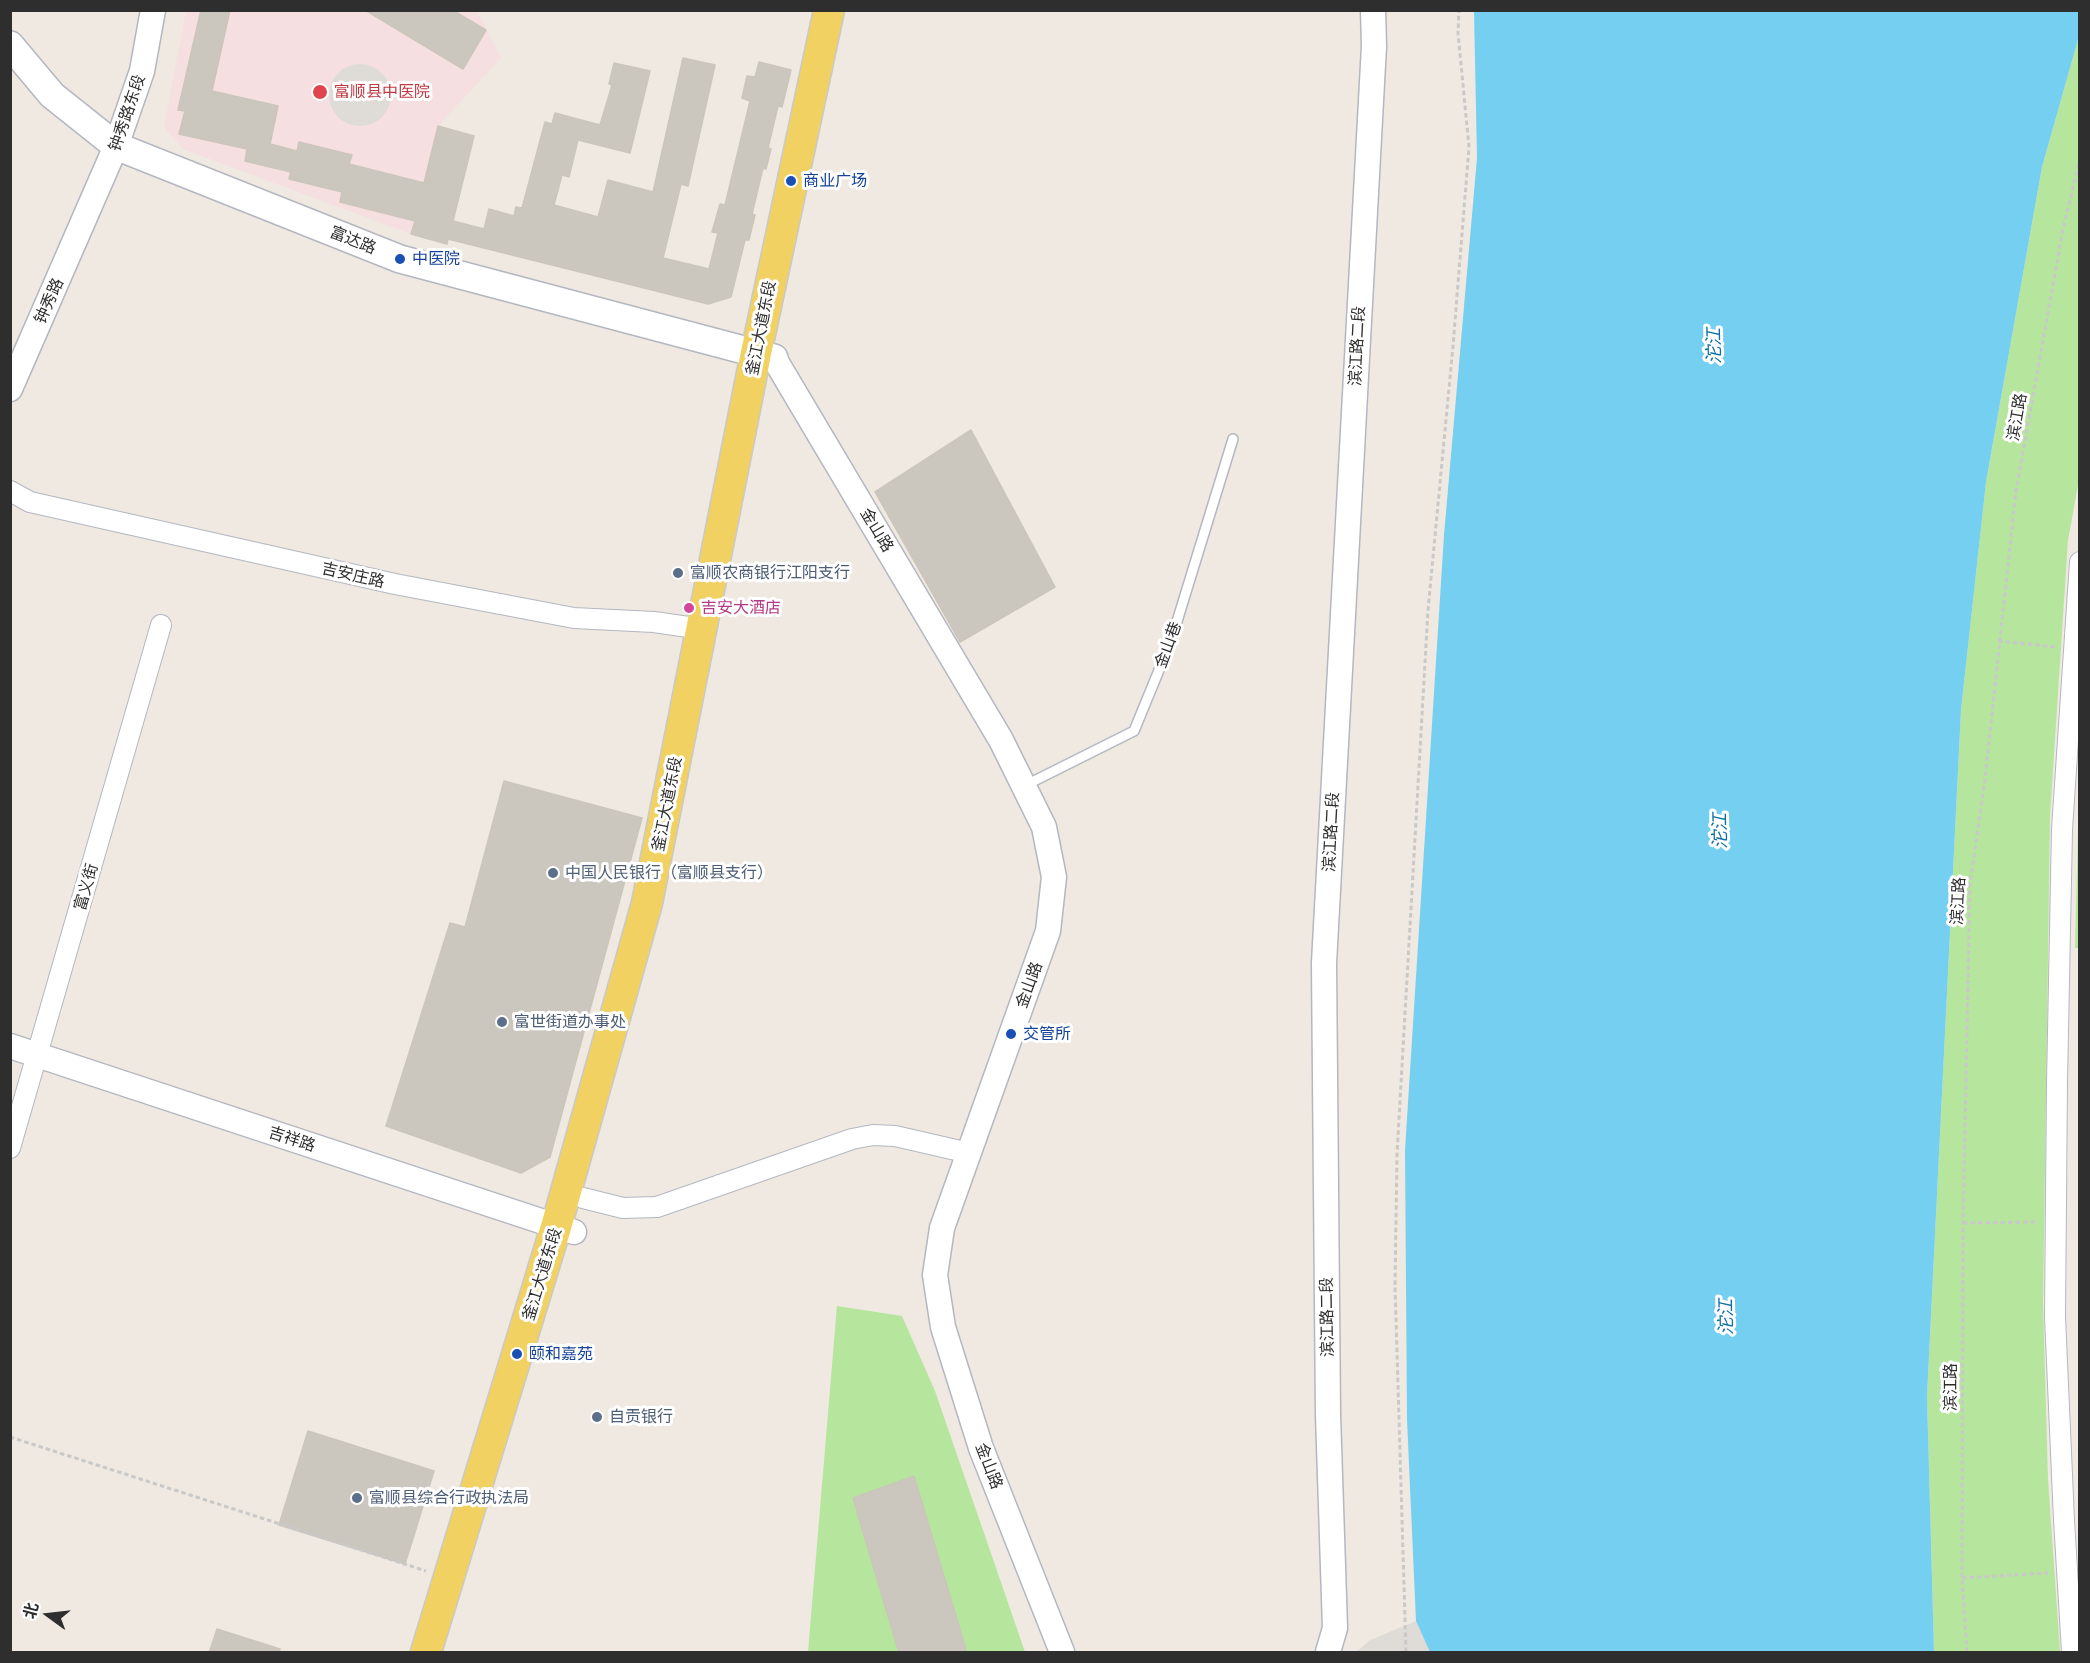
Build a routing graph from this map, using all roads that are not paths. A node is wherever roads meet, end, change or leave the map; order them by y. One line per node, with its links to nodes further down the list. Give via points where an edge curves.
1 (153, 10): 6 (street, 钟秀路东段, via 142,71)
2 (829, 10): 8 (main road, 釜江大道东段)
3 (844, 10): 8 (main road, 釜江大道东段)
4 (1372, 10): 25 (street, 滨江路二段, via 1373,70 1324,963 1328,1415 1335,1628)
5 (10, 45): 6 (main road, 富达路, via 52,95)
6 (116, 146): 7 (street, 钟秀路东段); 8 (main road, 富达路, via 400,259)
7 (88, 212): 9 (street, 钟秀路)
8 (765, 355): 14 (main road, 釜江大道东段); 15 (street, 金山路, via 1000,740); 20 (main road, 釜江大道东段, via 663,906)
9 (10, 389)
10 (1233, 439): 15 (lane, 金山巷, via 1171,641 1134,731)
11 (10, 490): 14 (street, 吉安庄路, via 30,502 395,584 574,618)
12 (2079, 562): 26 (street, via 2062,829 2055,1317)
13 (161, 625): 17 (street, 富义街)
14 (702, 629): 21 (main road, 釜江大道东段, via 647,903)
15 (1024, 786): 19 (street, 金山路, via 1044,826 1054,877 1048,931)
16 (10, 1046): 17 (street, 吉祥路)
17 (38, 1054): 18 (street, 富义街); 21 (street, 吉祥路)
18 (10, 1148)
19 (969, 1153): 20 (street, via 873,1134 657,1207 623,1208); 24 (street, 金山路, via 942,1228 935,1275 943,1327 981,1448)
20 (583, 1198): 21 (main road, 釜江大道东段)
21 (565, 1229): 22 (main road, 釜江大道东段); 23 (main road, 釜江大道东段)
22 (426, 1653)
23 (445, 1653)
24 (1062, 1653)
25 (1329, 1653)
26 (2072, 1653)

